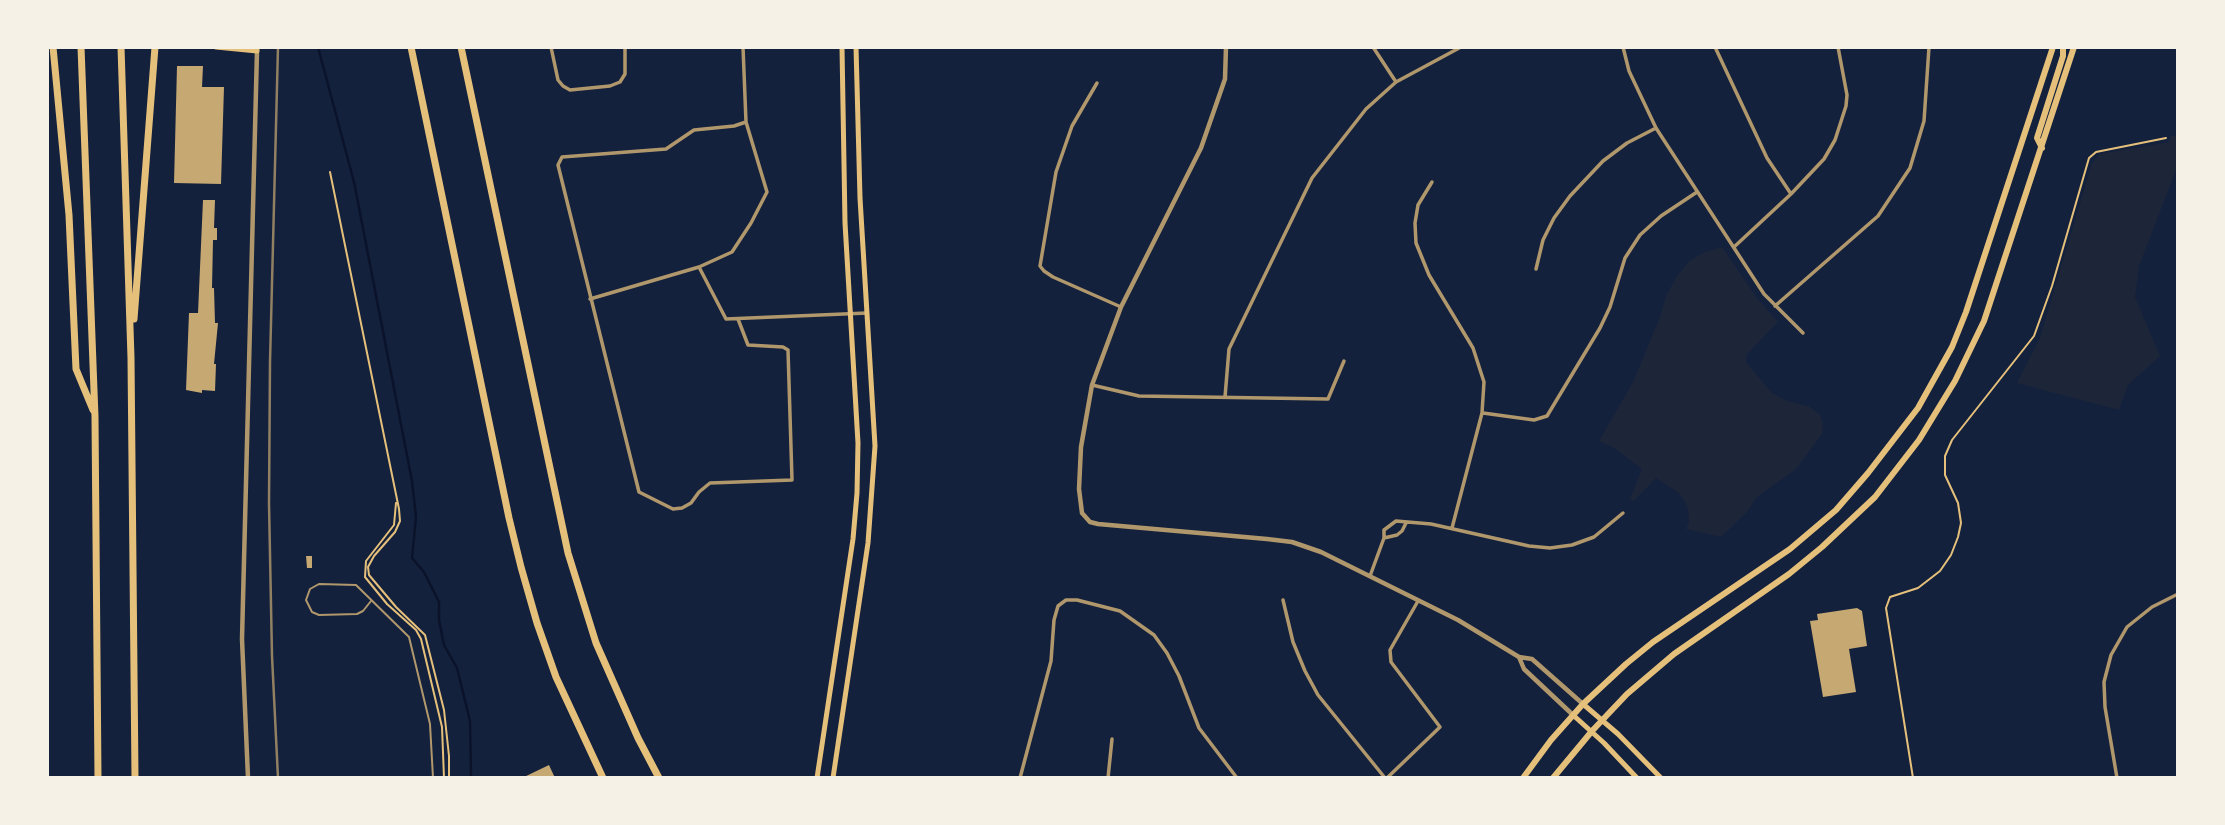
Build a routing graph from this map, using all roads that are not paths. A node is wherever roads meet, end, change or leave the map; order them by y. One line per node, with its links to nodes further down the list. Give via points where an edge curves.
1 (53, 47): 47 (highway, via 69,215 76,369)
2 (81, 47): 47 (highway)
3 (121, 47): 42 (highway)
4 (155, 47): 42 (highway)
5 (216, 47): 23 (main road)
6 (411, 47): 69 (highway, via 521,566 556,677)
7 (461, 47): 70 (highway, via 568,554 596,643)
8 (551, 47): 9 (street, via 558,79 570,90 620,82 625,74)
9 (625, 47)
10 (743, 47): 26 (street)
11 (842, 47): 38 (main road)
12 (856, 47): 39 (main road)
13 (1226, 47): 37 (street, via 1224,79 1201,148)
14 (1373, 47): 24 (street)
15 (1461, 47): 24 (street)
16 (1623, 47): 27 (street)
17 (1714, 47): 31 (street, via 1767,158)
18 (1838, 47): 31 (street, via 1846,106 1824,159)
19 (1929, 47): 36 (street, via 1924,121 1910,168 1878,216)
20 (2053, 47): 48 (main road, via 1982,271 1952,347 1918,408)
21 (2063, 47): 28 (main road, via 2037,138)
22 (2074, 47): 28 (main road)
23 (257, 49): 67 (street, via 242,639)
24 (1396, 82): 45 (street, via 1366,109 1312,178 1229,349)
25 (1097, 83): 37 (street, via 1072,126 1056,172 1040,266 1053,277)
26 (746, 122): 33 (street, via 767,192 732,252); 35 (street, via 694,130 666,149 562,157 558,165)
27 (1656, 128): 30 (street); 34 (street, via 1603,161 1570,196 1543,240)
28 (2042, 148): 51 (main road, via 1971,351 1919,439)
29 (1432, 182): 46 (street, via 1418,205 1416,243 1481,368)
30 (1697, 192): 32 (street); 46 (street, via 1640,235 1625,258 1600,328 1547,416 1534,419)
31 (1791, 194): 32 (street)
32 (1734, 247): 36 (street)
33 (699, 267): 35 (street); 40 (street, via 726,319)
34 (1536, 269)
35 (590, 299): 40 (street, via 639,492 673,509 691,503 710,484 792,480 788,350 748,345)
36 (1775, 306): 41 (street)
37 (1121, 307): 44 (street)
38 (851, 313): 39 (street); 40 (street); 71 (main road, via 859,443 857,493)
39 (867, 313): 72 (main road, via 875,446 873,498)
40 (738, 319)
41 (1803, 333)
42 (131, 358): 66 (highway)
43 (1344, 361): 45 (street, via 1328,399)
44 (1092, 385): 45 (street, via 1139,396); 54 (street, via 1081,447 1080,507 1084,518 1098,524 1292,542)
45 (1226, 397)
46 (1482, 413): 52 (street)
47 (95, 417): 65 (highway)
48 (1836, 510): 51 (main road); 60 (main road, via 1790,549 1653,642)
49 (1623, 513): 52 (street, via 1594,537 1549,548)
50 (1406, 523): 52 (street); 53 (street, via 1397,535); 53 (street, via 1388,525)
51 (1848, 523): 62 (main road, via 1789,574 1674,654)
52 (1452, 528)
53 (1384, 538): 54 (street)
54 (1370, 576): 58 (street)
55 (2178, 594): 81 (street, via 2127,627 2110,655 2105,707)
56 (1283, 600): 76 (street, via 1293,642 1318,695)
57 (371, 601): 57 (lane, via 357,614 319,615 308,607 307,595 319,584 356,585); 68 (lane, via 402,629 413,648 429,724)
58 (1418, 601): 59 (street); 76 (street, via 1390,650 1391,662 1440,727)
59 (1519, 656): 60 (street, via 1532,659); 61 (street, via 1524,668)
60 (1583, 704): 61 (main road); 62 (main road)
61 (1573, 715): 63 (main road); 77 (main road)
62 (1601, 720): 63 (main road); 80 (main road)
63 (1591, 731): 78 (main road); 79 (main road)
64 (1112, 739): 74 (street)
65 (98, 778)
66 (135, 778)
67 (248, 778)
68 (433, 778)
69 (603, 778)
70 (659, 778)
71 (817, 778)
72 (833, 778)
73 (1020, 778): 75 (street, via 1051,661 1054,620 1058,606 1066,600 1120,611 1154,635 1179,676 1199,729)
74 (1108, 778)
75 (1237, 778)
76 (1386, 778)
77 (1522, 778)
78 (1553, 778)
79 (1637, 778)
80 (1661, 778)
81 (2117, 778)

